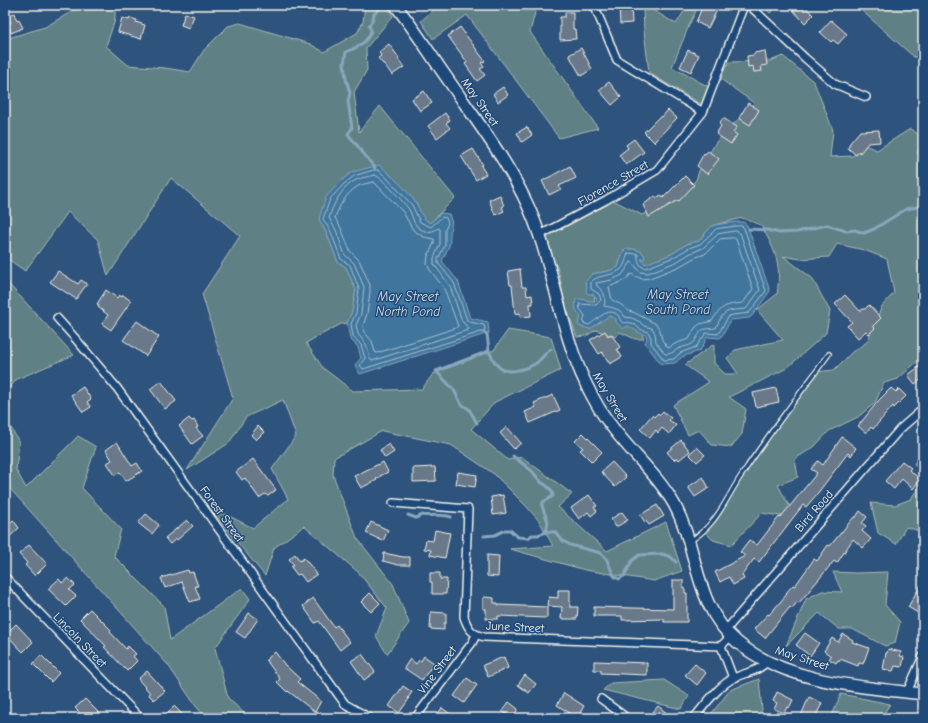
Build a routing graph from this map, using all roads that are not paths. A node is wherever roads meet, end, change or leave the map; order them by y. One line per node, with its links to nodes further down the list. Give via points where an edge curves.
1 (395, 5): 7 (street, May Street, via 510,170)
2 (594, 5): 6 (street, via 617,60)
3 (744, 5): 6 (street, Florence Street)
4 (749, 5): 5 (street, via 835,84)
5 (866, 97)
6 (703, 112): 7 (street, Florence Street, via 657,170)
7 (540, 235): 12 (street, May Street, via 570,341 586,383 610,424 669,496 682,520)
8 (57, 318): 24 (street, Forest Street, via 118,388 345,704)
9 (829, 354): 12 (lane, via 714,520)
10 (923, 409): 14 (street, Bird Road, via 900,429)
11 (393, 503): 15 (street, June Street, via 468,509 464,616 470,630)
12 (689, 541): 14 (street, May Street, via 704,595 710,609)
13 (5, 577): 23 (street, Lincoln Street)
14 (728, 633): 16 (street); 18 (street, May Street, via 748,650)
15 (476, 635): 16 (street, June Street); 25 (street, Vine Street)
16 (721, 646): 19 (street)
17 (923, 656): 20 (street)
18 (768, 661): 19 (street, via 761,668); 20 (street, May Street, via 794,672 834,682)
19 (733, 678): 27 (street)
20 (908, 692): 21 (street, May Street)
21 (923, 694)
22 (601, 699): 26 (street)
23 (140, 718)
24 (370, 718)
25 (415, 718)
26 (627, 718)
27 (694, 718)

